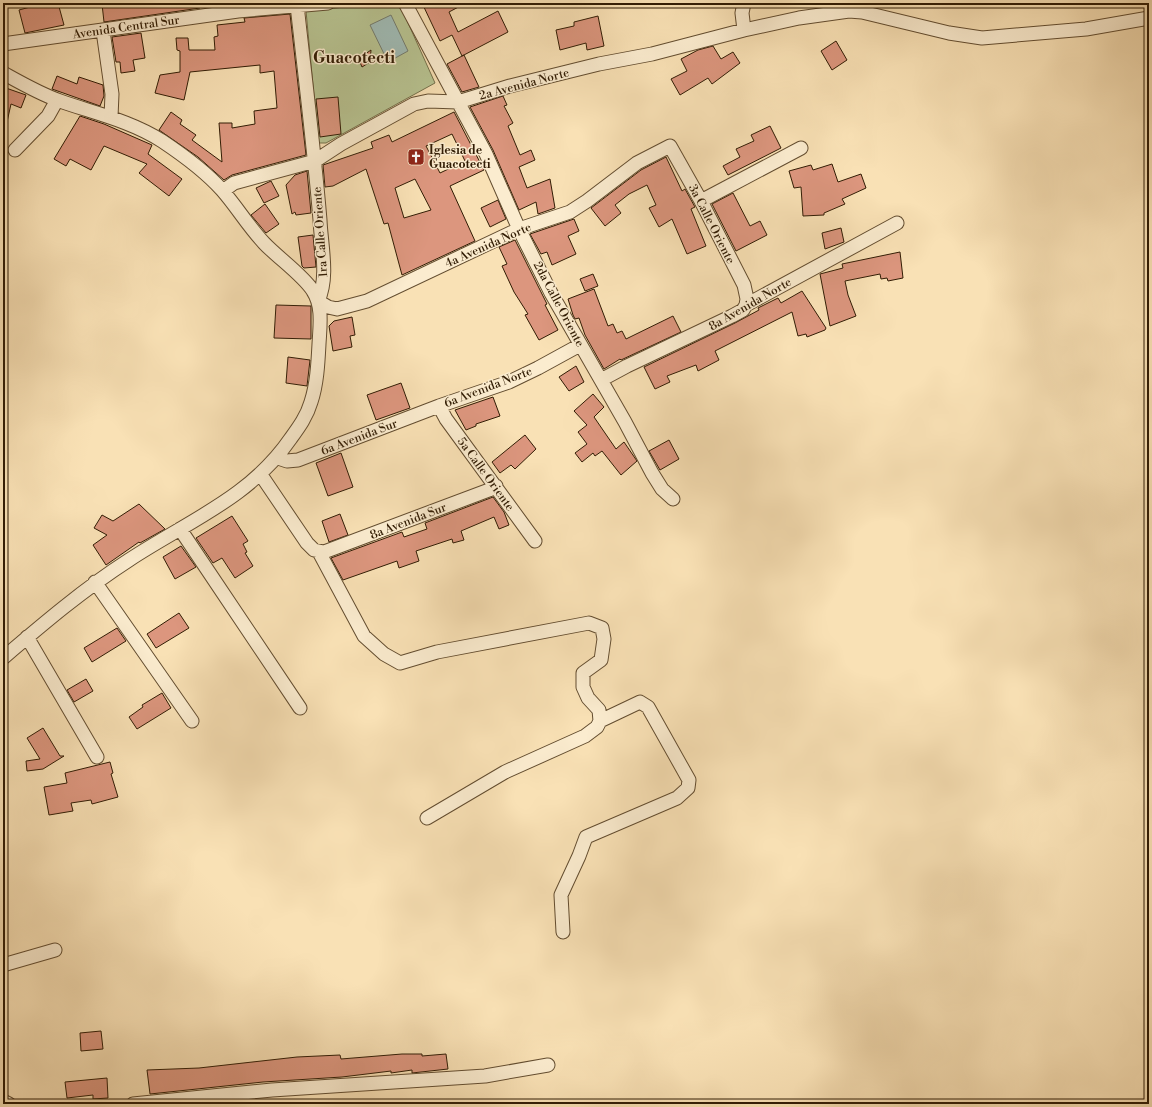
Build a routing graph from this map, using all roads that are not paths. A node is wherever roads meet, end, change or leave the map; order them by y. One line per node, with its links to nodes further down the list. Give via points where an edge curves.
1 (328, 3): 4 (street, Avenida Central Sur)
2 (405, 3): 11 (street, 2da Calle Oriente)
3 (744, 3): 6 (street)
4 (297, 5): 7 (street, Avenida Central Sur); 16 (street, 1ra Calle Oriente)
5 (1149, 18): 6 (street, 2a Avenida Norte, via 1086,29 982,38 849,11 799,18)
6 (744, 30): 11 (street, 2a Avenida Norte, via 510,86)
7 (104, 31): 8 (street, Avenida Central Sur); 12 (street, via 112,94)
8 (3, 44)
9 (3, 73): 10 (street)
10 (57, 100): 12 (street); 15 (street, via 48,116)
11 (458, 102): 16 (street, 2a Avenida Norte, via 428,101 414,104); 20 (street, 2da Calle Oriente, via 486,154)
12 (111, 118): 17 (street, via 160,140 200,169)
13 (670, 146): 18 (street, 3a Calle Oriente); 20 (street, 4a Avenida Norte, via 637,163 570,212)
14 (801, 148): 18 (street)
15 (15, 150)
16 (315, 161): 17 (street, 2a Avenida Norte, via 234,183); 21 (street, 1ra Calle Oriente, via 323,271 322,292)
17 (223, 191): 21 (street, via 247,225 313,290)
18 (701, 201): 22 (street, 3a Calle Oriente, via 744,285)
19 (898, 223): 22 (street, 8a Avenida Norte)
20 (519, 229): 21 (street, 4a Avenida Norte, via 368,301 337,309); 23 (street, 2da Calle Oriente)
21 (318, 301): 26 (street, via 321,313 319,351 311,402 305,417)
22 (746, 305): 24 (street, 8a Avenida Norte, via 732,316)
23 (580, 345): 24 (street, 2da Calle Oriente); 25 (street, 6a Avenida Norte, via 509,382)
24 (601, 380): 29 (street, 2da Calle Oriente, via 652,473 662,489)
25 (439, 406): 26 (street, 6a Avenida Sur, via 298,460 287,461); 28 (street, 5a Calle Oriente)
26 (278, 458): 27 (street)
27 (261, 475): 30 (street, via 223,504); 32 (street, via 307,544)
28 (496, 486): 31 (street, 5a Calle Oriente); 32 (street, 8a Avenida Sur, via 332,551)
29 (673, 499)
30 (180, 529): 33 (street); 36 (street)
31 (535, 541)
32 (319, 552): 38 (street, via 364,636 384,654 400,663 436,652 589,623 602,628 604,639 601,660 583,673 583,687 588,698 599,710)
33 (95, 582): 34 (street); 37 (street)
34 (28, 637): 35 (street); 39 (street)
35 (3, 658)
36 (300, 708)
37 (192, 721)
38 (600, 721): 40 (street, via 597,727 584,736 505,772); 41 (street, via 640,702 648,707 689,784 677,798 586,837 561,895)
39 (97, 757)
40 (427, 818)
41 (564, 932)
42 (55, 950): 43 (street)
43 (3, 965)
44 (548, 1065): 47 (street, via 485,1076 272,1090)
45 (3, 1102): 46 (street)
46 (9, 1104)
47 (133, 1104)

